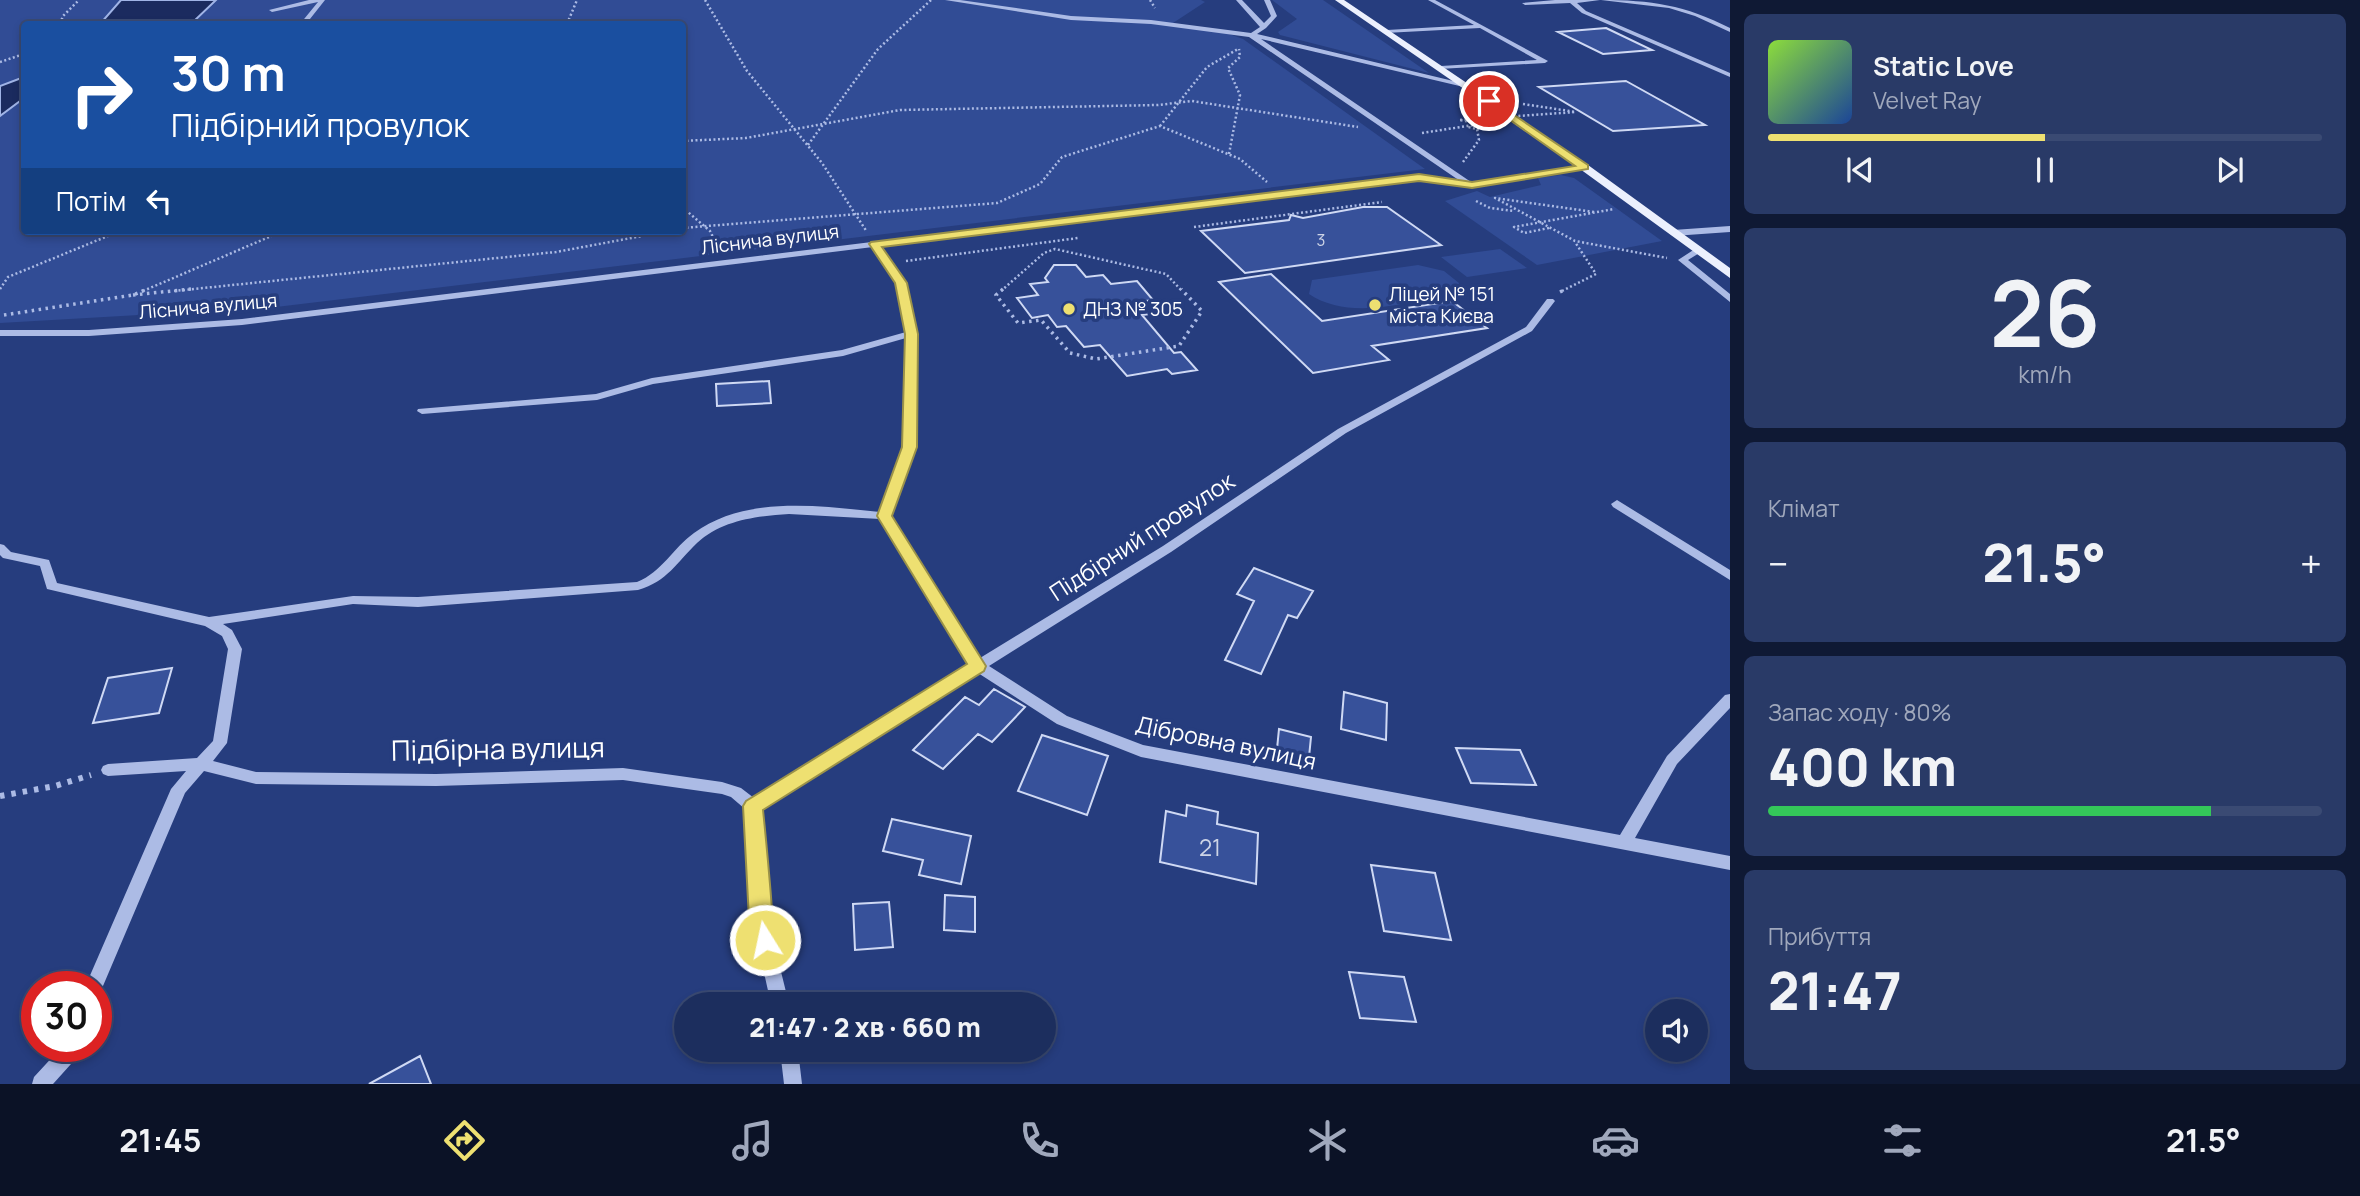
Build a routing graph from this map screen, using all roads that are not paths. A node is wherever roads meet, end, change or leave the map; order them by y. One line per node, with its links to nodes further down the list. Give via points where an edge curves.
1 (317, 0): 12 (street)
2 (322, 0): 13 (street)
3 (948, 0): 18 (street, via 1071,18 1152,22)
4 (1239, 0): 14 (street)
5 (1267, 0): 14 (street, via 1274,16)
6 (1339, 0): 17 (main road)
7 (1431, 0): 15 (street)
8 (1570, 0): 9 (street); 11 (street); 20 (street, via 1584,12)
9 (1597, 0)
10 (1604, 0): 16 (street, via 1672,4)
11 (1525, 4)
12 (272, 10)
13 (305, 21)
14 (1264, 27): 18 (street)
15 (1480, 27): 17 (street); 19 (street, via 1545,61)
16 (1730, 30)
17 (1387, 32): 19 (main road)
18 (1251, 35): 21 (street); 23 (street)
19 (1441, 68): 21 (main road)
20 (1730, 75)
21 (1468, 86): 22 (main road)
22 (1584, 167): 23 (street, Ліснича вулиця); 25 (main road)
23 (1472, 185): 26 (street, Ліснича вулиця, via 1419,177)
24 (1730, 229): 25 (street)
25 (1673, 233): 27 (main road)
26 (875, 244): 31 (street, Ліснича вулиця, via 242,322 89,333); 32 (street, via 901,283)
27 (1698, 250): 28 (main road); 29 (street, via 1682,260)
28 (1730, 274)
29 (1730, 299)
30 (1550, 301): 39 (street, Підбірний провулок, via 1529,329 1342,431 1167,549)
31 (0, 333)
32 (911, 334): 33 (street, via 843,353 652,381 597,397); 35 (street, via 909,447)
33 (422, 411)
34 (1617, 504): 37 (street)
35 (884, 516): 38 (street, via 814,509 777,510 738,519 698,536 664,575 638,586 418,601 353,600); 39 (street, Дібровна вулиця)
36 (0, 548): 38 (street, via 7,555 46,563 52,586)
37 (1730, 576)
38 (209, 622): 41 (street, via 227,632 235,649 220,743)
39 (978, 666): 43 (street, Підбірний провулок); 44 (street, Дібровна вулиця, via 1062,720 1142,751)
40 (1730, 699): 44 (street, via 1672,761)
41 (201, 764): 42 (street); 43 (street, Підбірна вулиця, via 256,778 623,775 722,788 736,792); 46 (street, via 179,789)
42 (108, 770)
43 (753, 806): 47 (street, via 760,919)
44 (1625, 842): 45 (street, Дібровна вулиця)
45 (1730, 863)
46 (101, 971)
47 (777, 992)
48 (60, 1062): 50 (street)
49 (790, 1062): 51 (street)
50 (41, 1084)
51 (793, 1084)

